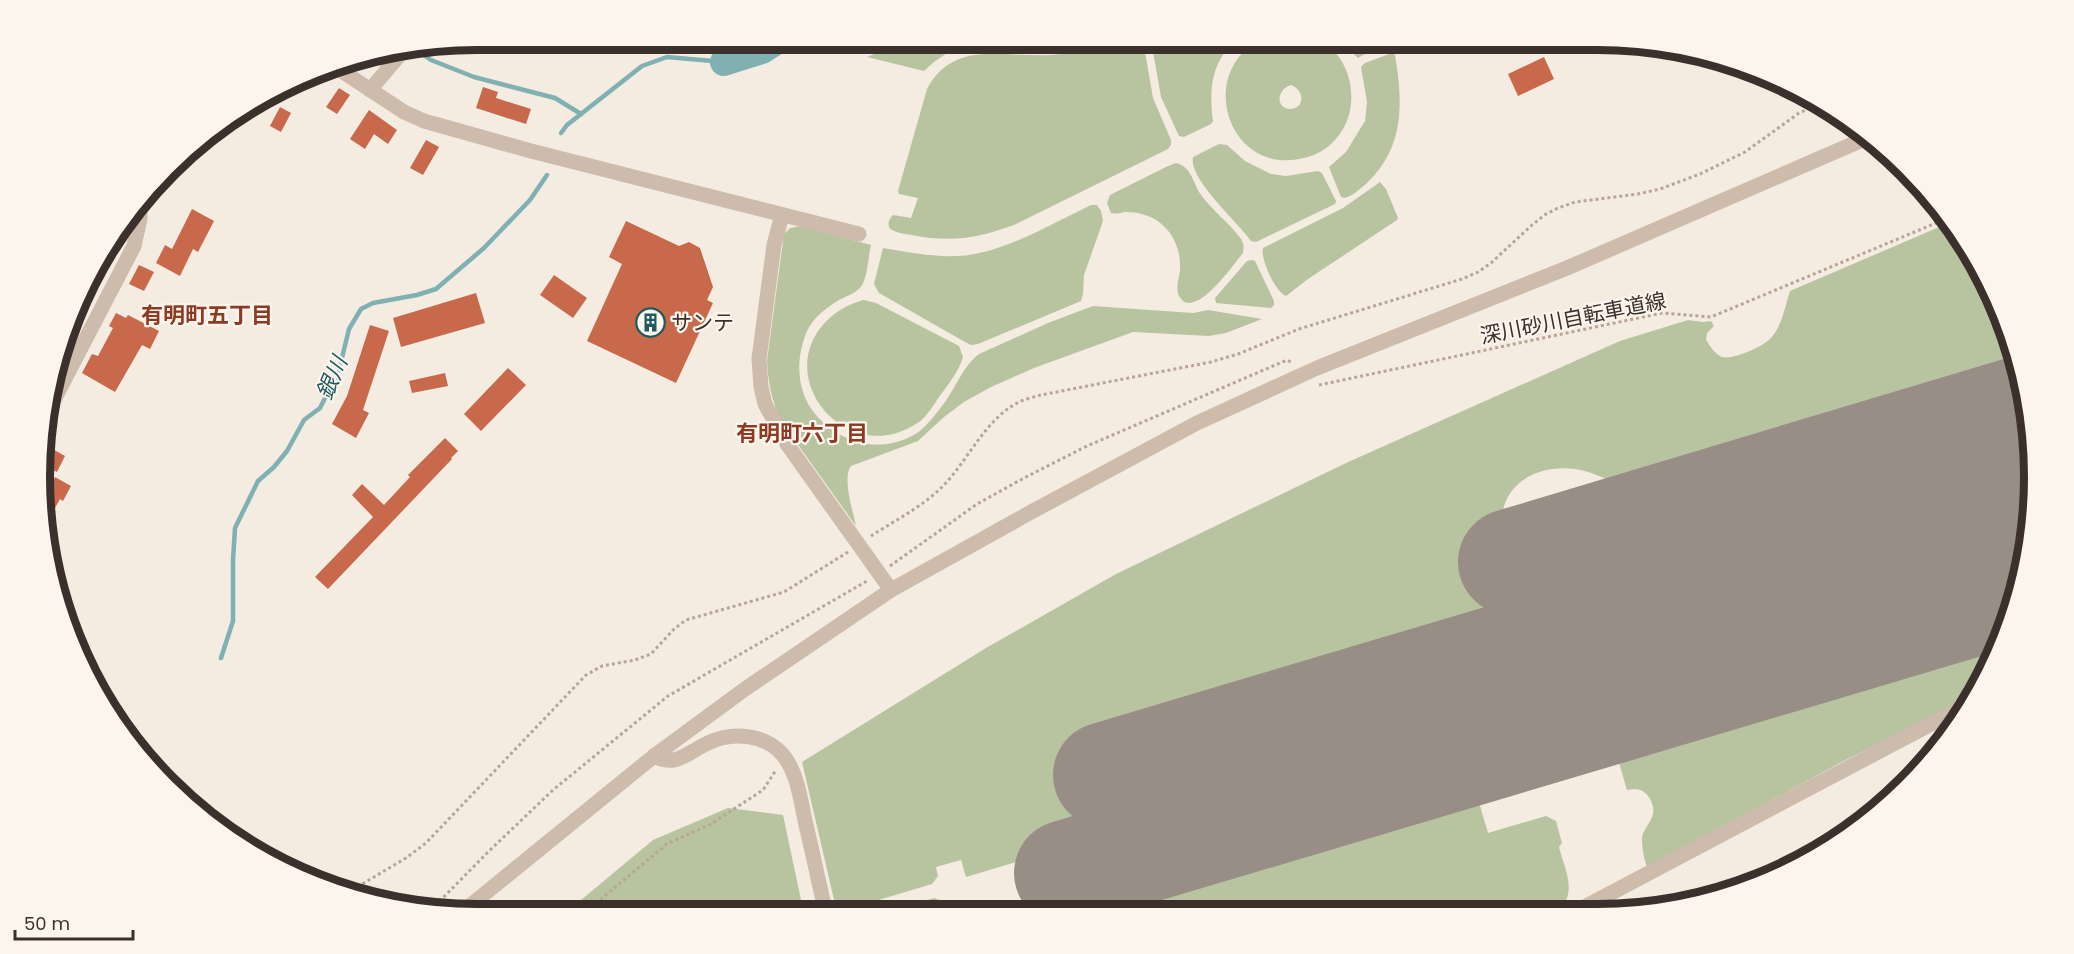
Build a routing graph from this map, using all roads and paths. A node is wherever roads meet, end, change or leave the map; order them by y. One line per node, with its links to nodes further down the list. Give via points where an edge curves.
1 (398, 57): 3 (street)
2 (343, 71): 3 (street)
3 (370, 90): 7 (street, via 424,121)
4 (1812, 107): 12 (path, via 1745,152 1700,174 1660,189 1558,208 1532,225 1491,263 1462,279 1310,326 1211,362 1020,401 993,423 942,487)
5 (1860, 141): 10 (street, via 1567,268)
6 (140, 215): 11 (street, via 134,246)
7 (782, 215): 9 (street); 12 (street, via 774,245 759,359 761,387 765,404 786,444)
8 (1939, 222): 10 (path, 深川砂川自転車道線, via 1711,316 1662,313 1312,387)
9 (860, 234)
10 (1300, 377): 13 (street, via 1197,423)
11 (59, 391)
12 (859, 544): 13 (street); 17 (path, via 784,592 686,620 651,654 602,666 586,675 426,843)
13 (891, 590): 16 (street)
14 (1954, 712): 21 (street)
15 (783, 755): 16 (street, via 766,742 744,736 708,742 670,761); 19 (path, via 763,790 711,824 667,844); 20 (street, via 800,798)
16 (654, 756): 18 (street)
17 (357, 887)
18 (473, 904)
19 (595, 904)
20 (824, 904)
21 (1590, 904)

